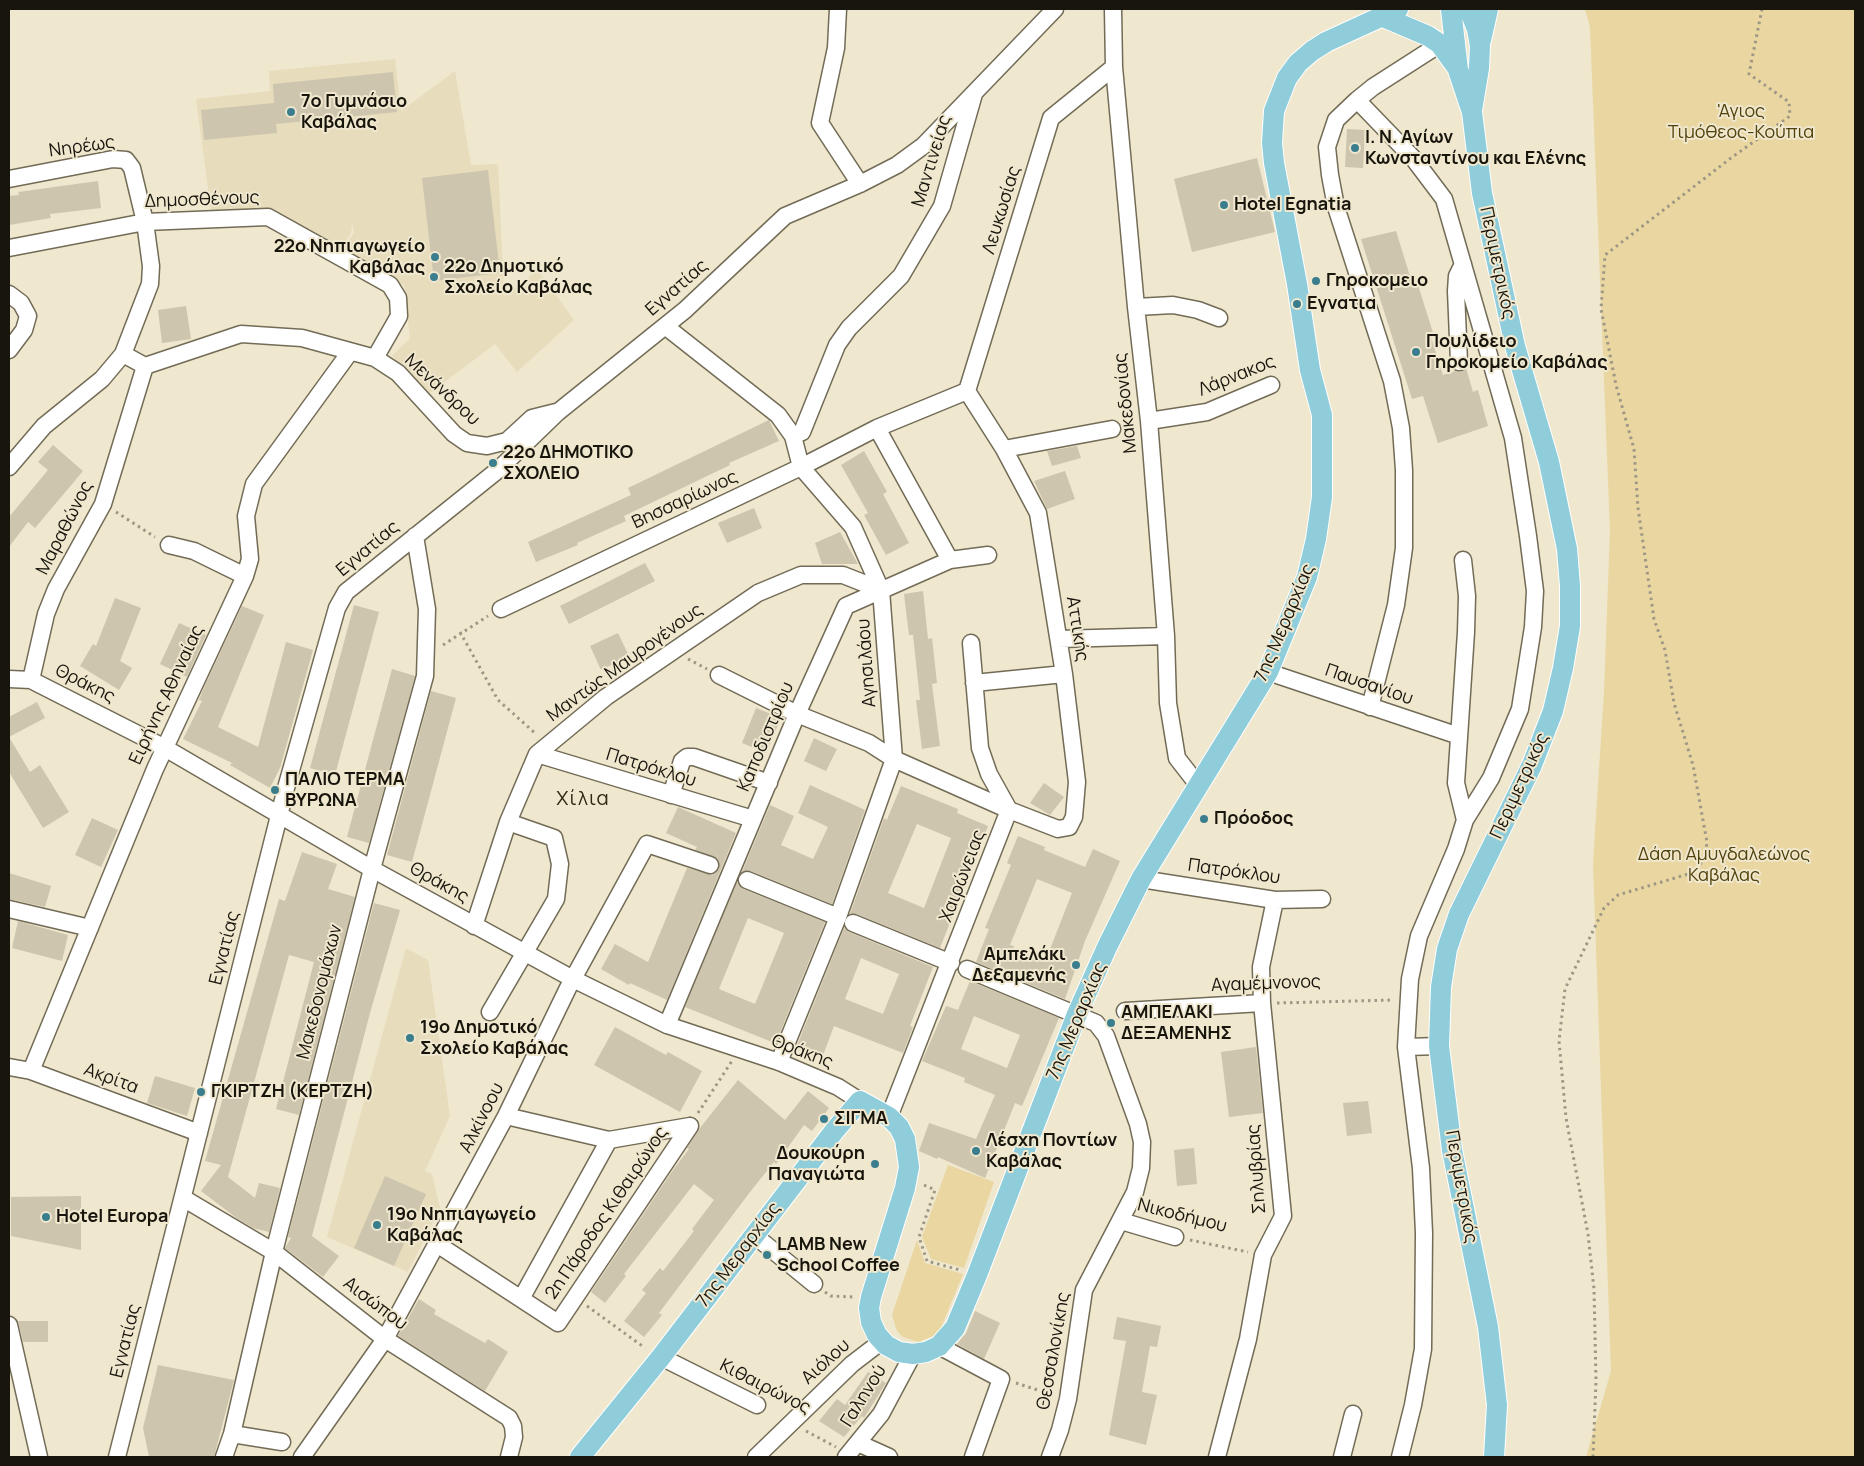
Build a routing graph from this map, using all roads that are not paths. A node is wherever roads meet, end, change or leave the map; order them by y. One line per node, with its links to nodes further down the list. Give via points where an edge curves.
1 (838, 9): 16 (street, via 836,48 820,123)
2 (1055, 9): 12 (street, Εγνατίας)
3 (1113, 9): 10 (street, Μακεδονίας)
4 (1451, 9): 11 (main road, Περιμετρικός)
5 (1468, 9): 9 (main road, Περιμετρικός)
6 (1488, 9): 9 (main road)
7 (1389, 12): 8 (main road); 51 (main road, 7ης Μεραρχίας, via 1326,42 1298,63 1287,78 1274,111 1274,163 1310,370 1322,415 1322,497 1307,577)
8 (1440, 44): 11 (main road); 13 (street)
9 (1480, 46): 14 (main road, Περιμετρικός)
10 (1114, 67): 21 (street, Μακεδονίας); 31 (street, Λευκωσίας, via 1052,118)
11 (1458, 70): 14 (main road, Περιμετρικός)
12 (974, 91): 16 (street, Εγνατίας, via 923,146 897,165); 36 (street, Μαντινείας, via 942,206 901,276 849,328 837,345 802,432)
13 (1357, 100): 19 (street, via 1413,158 1444,199); 57 (street, via 1336,120 1327,147 1336,207 1392,381 1402,428 1404,548 1396,605)
14 (1472, 112): 91 (main road, Περιμετρικός, via 1482,193 1515,346 1549,462 1567,550 1570,626 1553,711 1532,765 1459,914 1447,950 1441,987)
15 (9, 179): 17 (street, Νηρέως, via 113,159 126,160 132,168)
16 (860, 184): 23 (street, Εγνατίας, via 785,216)
17 (145, 222): 18 (street, Δημοσθένους); 26 (street, via 150,284); 27 (street, Δημοσθένους, via 268,217 390,285 398,298 399,316)
18 (9, 248)
19 (1463, 264): 28 (street, via 1457,276 1456,291); 69 (street, via 1513,438 1535,591 1520,708 1491,778)
20 (9, 294): 24 (street, via 21,303 28,316 24,330)
21 (1136, 307): 22 (street, via 1172,305); 33 (street, Μακεδονίας)
22 (1219, 318)
23 (665, 326): 32 (street, Εγνατίας); 36 (street, Αγησιλάου, via 778,415)
24 (9, 350)
25 (350, 352): 27 (street, Μενάνδρου); 29 (street, Μενάνδρου, via 302,338 241,334); 45 (street, Ειρήνης Αθηναίας, via 254,484 246,516 250,559)
26 (123, 354): 29 (street); 38 (street, via 102,379 44,426)
27 (375, 358): 32 (street, Μενάνδρου, via 398,373 454,434 467,443 487,446 507,441 532,418)
28 (1459, 362)
29 (146, 366): 55 (street, Μαραθώνος, via 103,504 52,597)
30 (1271, 385): 33 (street, Λάρνακος, via 1207,412)
31 (967, 390): 34 (street, Βησσαρίωνος); 37 (street, Αττικής)
32 (558, 412): 40 (street, Εγνατίας, via 498,470)
33 (1149, 421): 48 (street, Μακεδονίας)
34 (877, 428): 39 (street, Βησσαρίωνος); 43 (street)
35 (1112, 429): 37 (street)
36 (794, 436): 39 (street, Αγησιλάου)
37 (1004, 449): 49 (street, Αττικής, via 1038,513)
38 (9, 467)
39 (801, 467): 46 (street, Αγησιλάου, via 853,527); 47 (street, Βησσαρίωνος)
40 (415, 536): 67 (street, Εγνατίας, via 346,592 337,608); 72 (street, Μακεδονομάχων, via 427,608 426,676)
41 (169, 545): 45 (street, via 194,551)
42 (988, 556): 43 (street, Καποδιστρίου)
43 (950, 560): 46 (street, Καποδιστρίου)
44 (1463, 560): 59 (street, via 1467,596)
45 (245, 576): 60 (street, Ειρήνης Αθηναίας)
46 (881, 590): 58 (street, Καποδιστρίου, via 846,606); 61 (street, Μαντώς Μαυρογένους, via 842,575 801,575 758,593 606,697); 62 (street, Αγησιλάου)
47 (500, 609)
48 (1166, 636): 49 (street); 64 (street, Μακεδονίας, via 1171,734 1177,758)
49 (1059, 639): 52 (street, Αττικής)
50 (970, 643): 56 (street)
51 (1268, 672): 57 (street, Παυσανίου); 64 (main road, 7ης Μεραρχίας)
52 (1064, 674): 56 (street); 66 (street, Αττικής, via 1078,782 1072,822 1069,827 1058,829)
53 (719, 675): 58 (street)
54 (9, 679): 55 (street, Θράκης)
55 (31, 680): 60 (street, Θράκης)
56 (974, 683): 66 (street, via 980,748 989,774)
57 (1370, 707): 59 (street, Παυσανίου)
58 (797, 714): 62 (street, via 869,743); 63 (street, Καποδιστρίου)
59 (1458, 736): 69 (street, via 1456,783)
60 (165, 748): 67 (street, Θράκης); 81 (street, Ειρήνης Αθηναίας)
61 (543, 749): 65 (street, Πατρόκλου); 70 (street, Μαντώς Μαυρογένους)
62 (894, 759): 66 (street); 78 (street, Αγησιλάου)
63 (769, 783): 65 (street, via 687,757 682,762); 68 (street, Καποδιστρίου)
64 (1198, 785): 73 (main road, 7ης Μεραρχίας)
65 (671, 795): 68 (street, Πατρόκλου)
66 (1009, 810): 83 (street, Χαιρώνειας)
67 (280, 813): 72 (street, Θράκης); 99 (street, Εγνατίας)
68 (753, 819): 90 (street, Καποδιστρίου)
69 (1465, 820): 92 (street, via 1456,849 1418,936 1408,1000)
70 (508, 822): 80 (street, Μαντώς Μαυρογένους); 82 (street, via 554,838 560,864 556,899)
71 (710, 865): 85 (street, Αλκίνοου, via 647,844)
72 (372, 869): 80 (street, Θράκης); 106 (street, Μακεδονομάχων)
73 (1141, 879): 76 (street, Πατρόκλου); 89 (main road, 7ης Μεραρχίας)
74 (747, 880): 78 (street)
75 (1322, 899): 76 (street, Πατρόκλου)
76 (1275, 900): 86 (street, Σηλυβρίας, via 1261,968)
77 (9, 909): 81 (street)
78 (838, 917): 93 (street, Αγησιλάου)
79 (853, 923): 83 (street)
80 (474, 926): 82 (street, Θράκης)
81 (90, 928): 95 (street, Ειρήνης Αθηναίας)
82 (525, 953): 85 (street, Θράκης); 88 (street)
83 (951, 963): 98 (street, Χαιρώνειας)
84 (968, 969): 89 (street, Θεσσαλονίκης)
85 (572, 979): 90 (street, Θράκης); 97 (street, Αλκίνοου)
86 (1262, 1003): 87 (street, Αγαμέμνονος); 130 (street, Σηλυβρίας, via 1283,1216 1262,1255 1248,1339)
87 (1125, 1011)
88 (490, 1012)
89 (1077, 1014): 102 (street, Θεσσαλονίκης, via 1096,1023 1106,1036 1140,1133 1140,1174); 112 (main road, 7ης Μεραρχίας, via 977,1275 954,1328)
90 (667, 1025): 93 (street, Θράκης)
91 (1439, 1046): 92 (street); 133 (main road, Περιμετρικός, via 1452,1150 1488,1327 1497,1405)
92 (1406, 1047): 132 (street, via 1421,1168 1423,1349)
93 (779, 1062): 96 (street, Θράκης, via 838,1087)
94 (9, 1068): 95 (street, Ακρίτα)
95 (31, 1071): 99 (street, Ακρίτα)
96 (860, 1101): 98 (main road); 103 (main road, 7ης Μεραρχίας)
97 (506, 1116): 100 (street); 105 (street, Αλκίνοου)
98 (889, 1118): 111 (main road, via 905,1139 909,1167 869,1308 870,1322)
99 (199, 1133): 101 (street, Εγνατίας)
100 (609, 1140): 108 (street); 108 (street, 2η Πάροδος Κιθαιρώνος, via 690,1126 558,1323)
101 (183, 1198): 106 (street, Αισώπου); 121 (street, Εγνατίας)
102 (1121, 1221): 104 (street, Νικοδήμου); 129 (street, Θεσσαλονίκης, via 1084,1290 1068,1399)
103 (754, 1236): 107 (street); 114 (main road, 7ης Μεραρχίας)
104 (1175, 1237)
105 (437, 1244): 108 (street); 110 (street, Αλκίνοου)
106 (274, 1252): 110 (street, Αισώπου); 117 (street, Μακεδονομάχων)
107 (814, 1284)
108 (521, 1299)
109 (9, 1324): 120 (street)
110 (385, 1338): 123 (street, Αλκίνοου); 124 (street, Αισώπου, via 509,1418 514,1437)
111 (882, 1340): 113 (main road, via 899,1352); 126 (street, Αιόλου, via 852,1364)
112 (939, 1346): 113 (main road); 128 (street, via 1001,1379)
113 (913, 1354): 119 (street, Γαληνού, via 881,1414)
114 (661, 1357): 115 (street, Κιθαιρώνος); 125 (main road, 7ης Μεραρχίας)
115 (757, 1405)
116 (1353, 1414): 131 (street)
117 (232, 1434): 118 (street); 122 (street, Μακεδονομάχων)
118 (282, 1442)
119 (851, 1451): 127 (street)
120 (39, 1457)
121 (117, 1457)
122 (224, 1457)
123 (302, 1457)
124 (509, 1457)
125 (580, 1457)
126 (756, 1457)
127 (889, 1457)
128 (973, 1457)
129 (1050, 1457)
130 (1217, 1457)
131 (1342, 1457)
132 (1400, 1457)
133 (1494, 1457)

